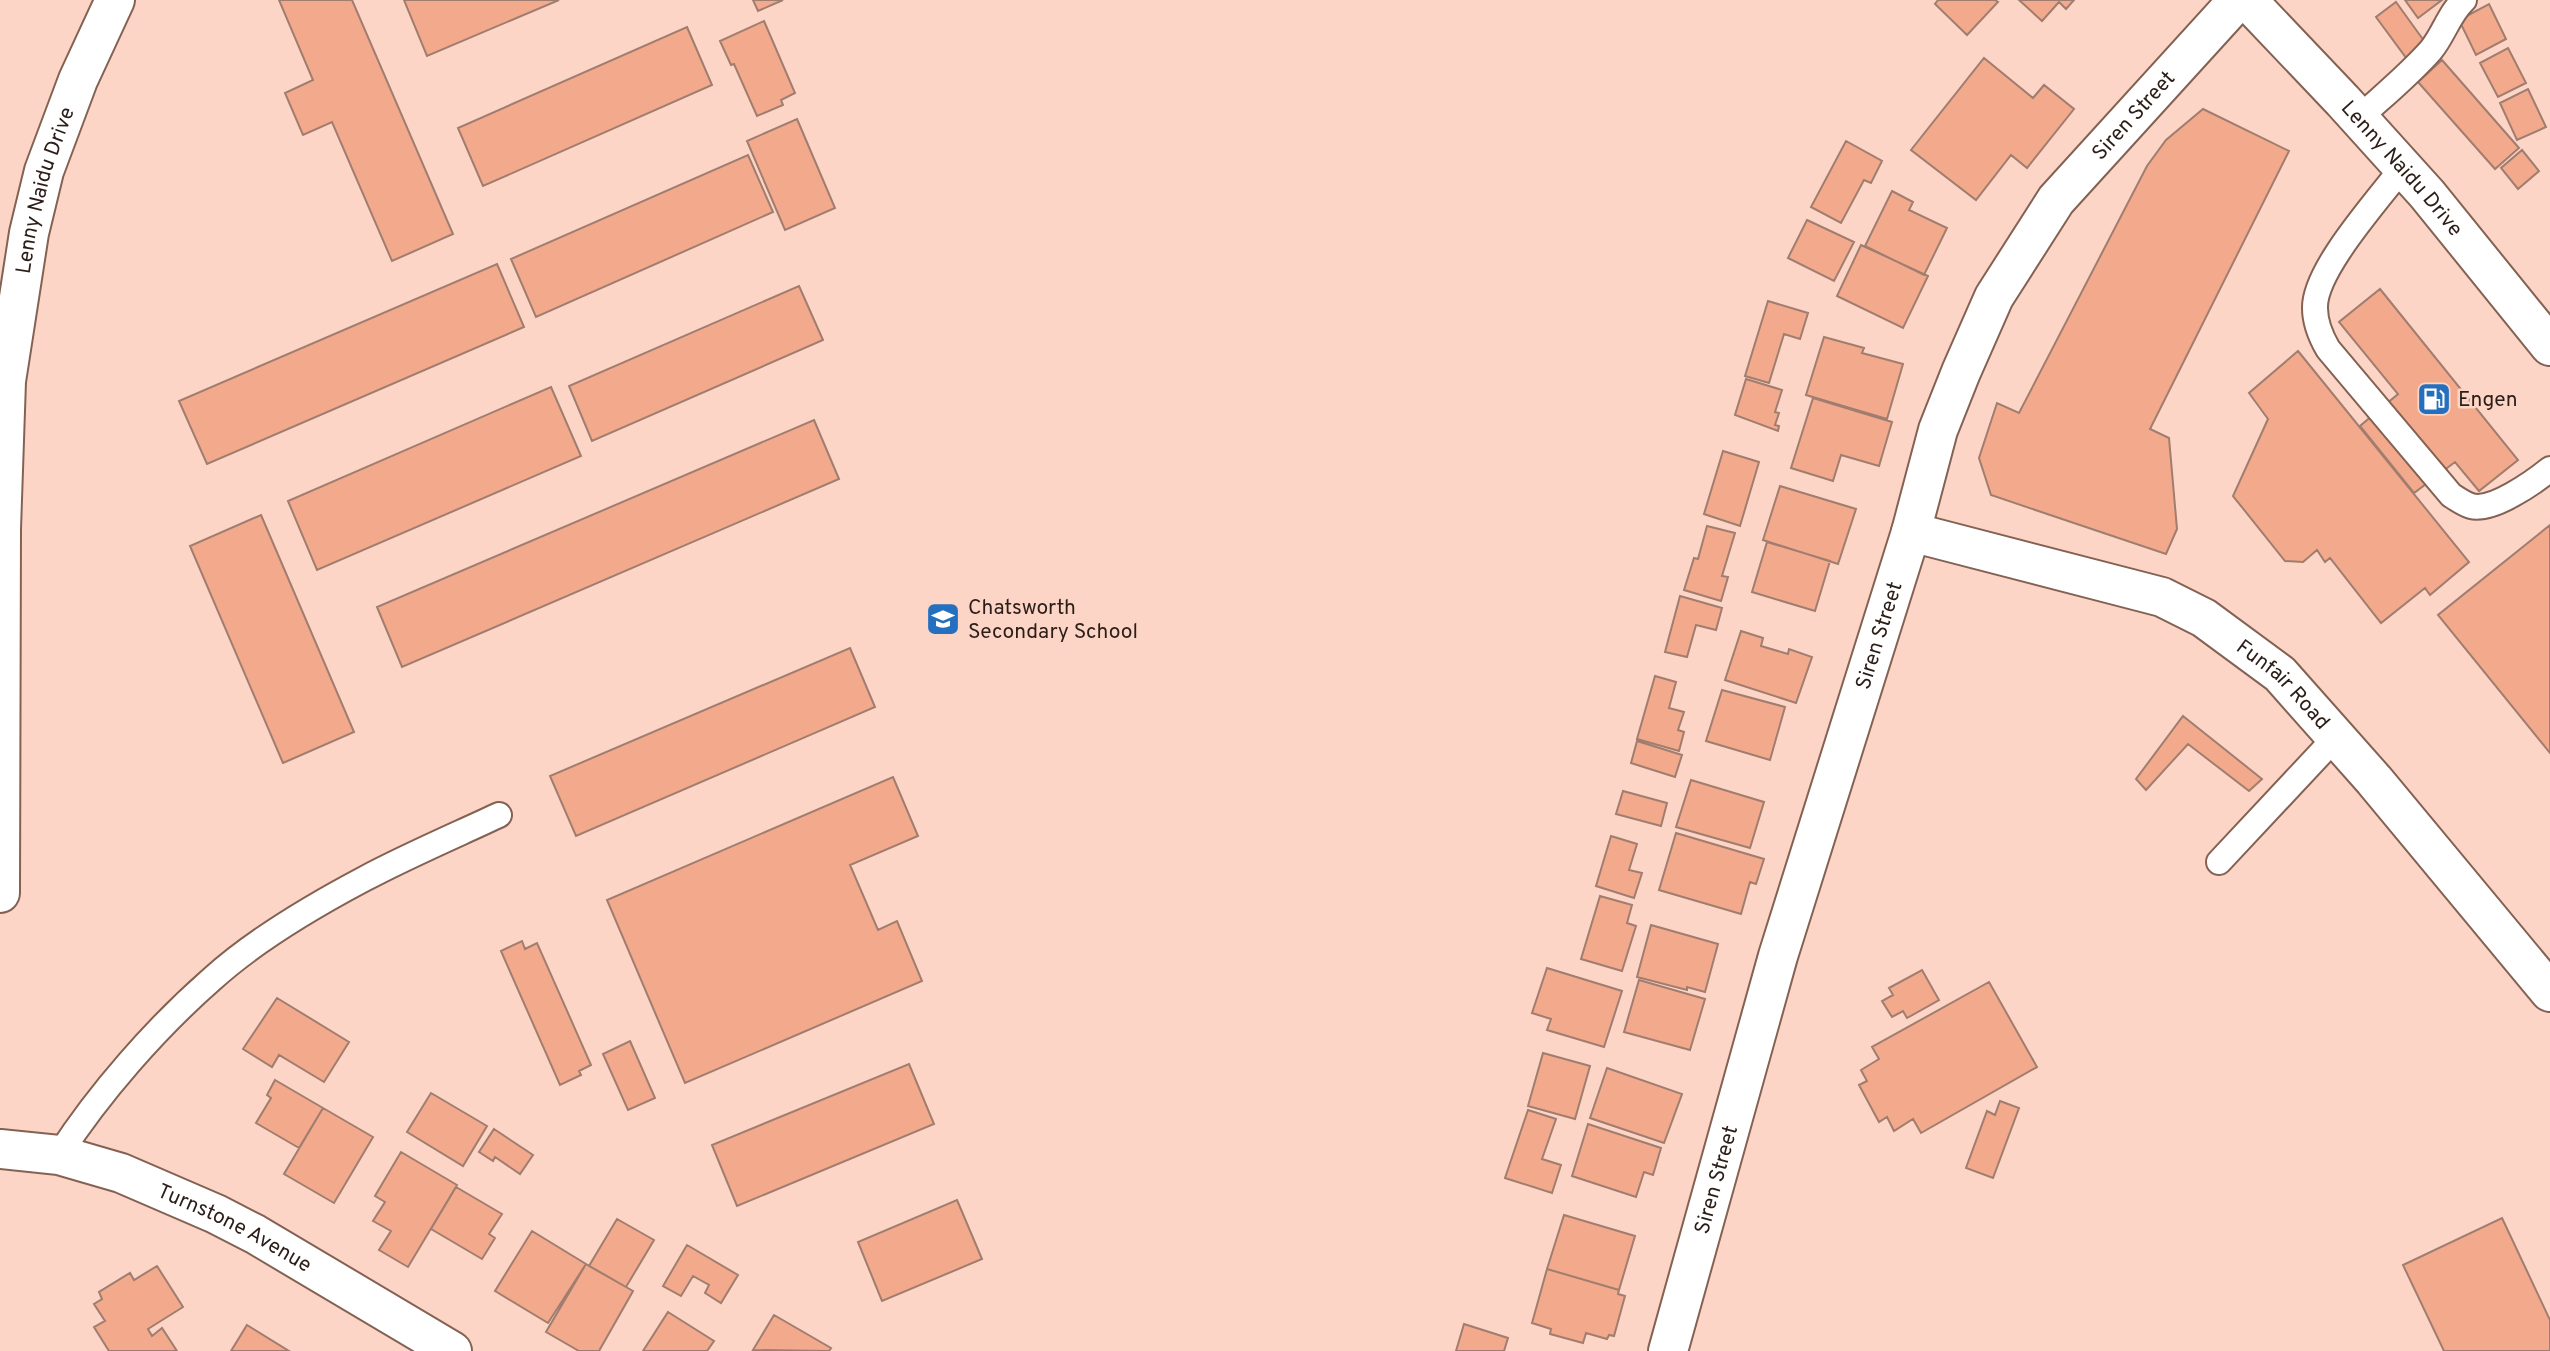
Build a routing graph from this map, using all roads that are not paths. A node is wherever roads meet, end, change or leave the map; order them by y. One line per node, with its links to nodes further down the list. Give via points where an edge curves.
1 (115, 0): 13 (street, Lenny Naidu Drive, via 44,171 29,233 6,381)
2 (2238, 0): 9 (street, Siren Street, via 2056,200 2019,255 1994,297 1938,430)
3 (2247, 0): 5 (street, Lenny Naidu Drive)
4 (2464, 0): 5 (lane, via 2433,47)
5 (2359, 118): 6 (street, Lenny Naidu Drive)
6 (2403, 167): 7 (street, Lenny Naidu Drive); 8 (lane, via 2329,265 2315,308 2320,335 2451,495 2473,507 2496,503)
7 (2550, 346)
8 (2550, 470)
9 (1911, 532): 10 (street, Funfair Road, via 2162,597 2204,618 2280,674); 18 (street, Siren Street, via 1779,956)
10 (2336, 737): 12 (lane); 14 (street, Funfair Road)
11 (499, 815): 16 (lane, via 364,879 268,937 213,978 140,1051 83,1117)
12 (2219, 862)
13 (0, 893)
14 (2550, 992)
15 (0, 1149): 16 (street, Turnstone Avenue)
16 (59, 1156): 17 (street, Turnstone Avenue, via 132,1177 216,1214)
17 (452, 1351)
18 (1668, 1351)

